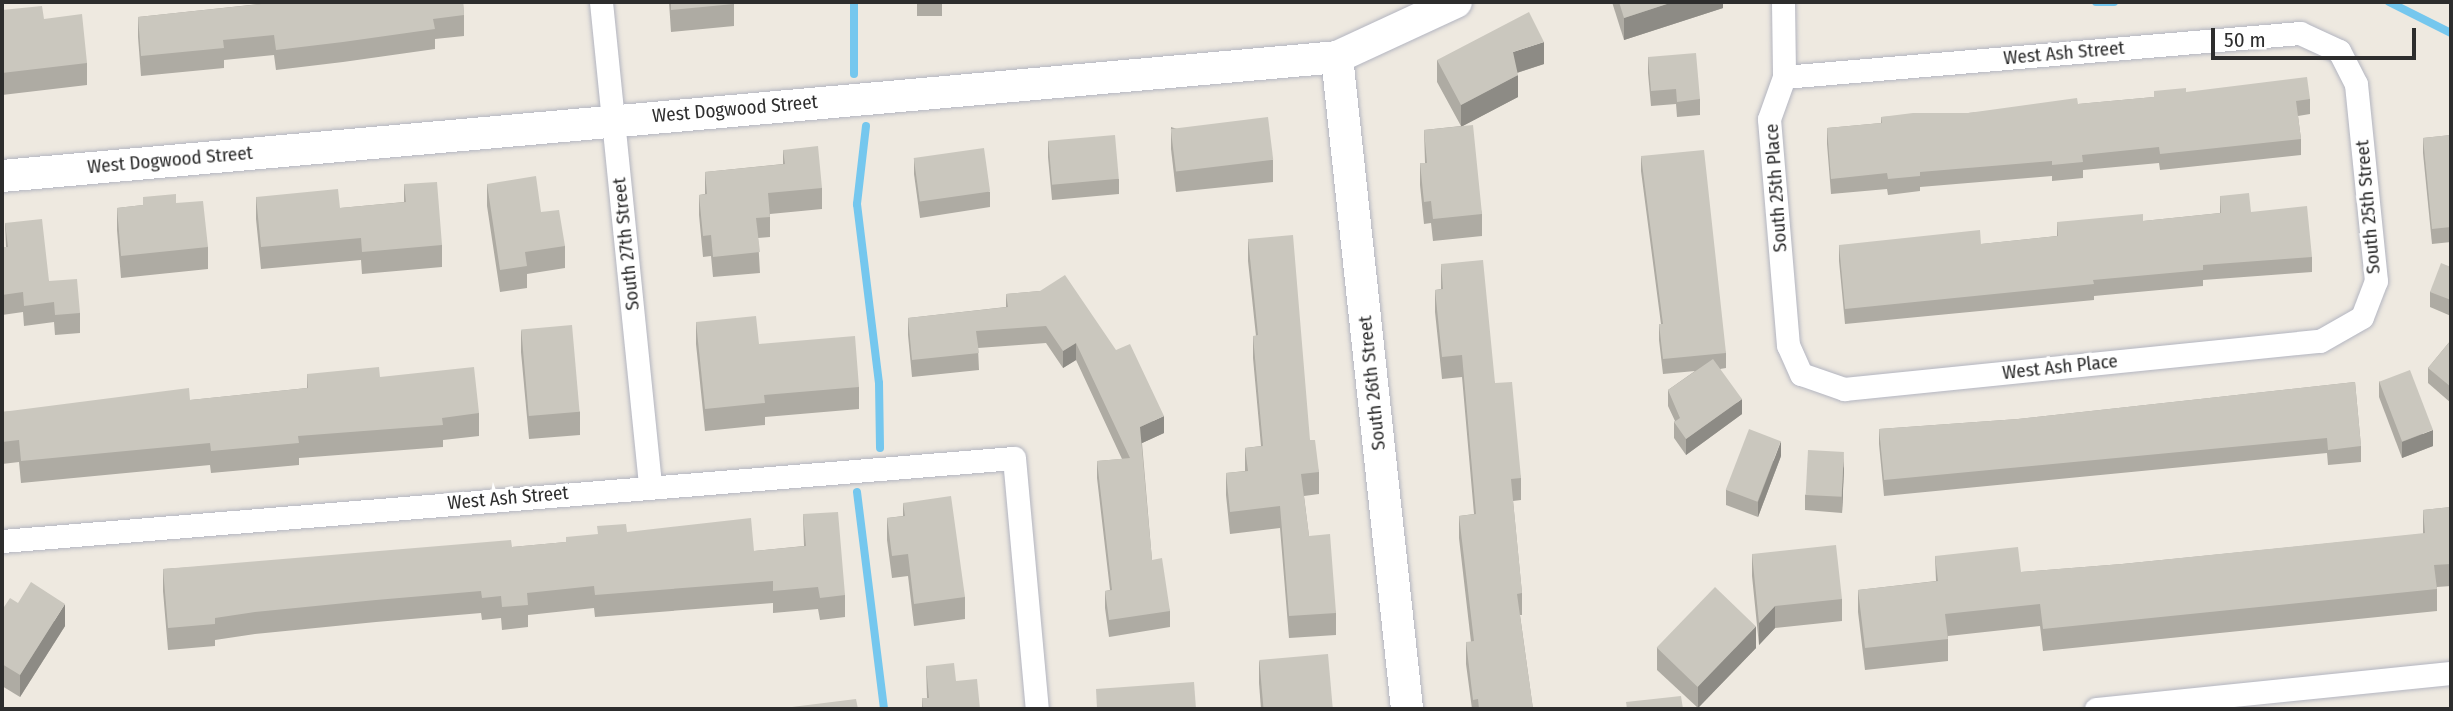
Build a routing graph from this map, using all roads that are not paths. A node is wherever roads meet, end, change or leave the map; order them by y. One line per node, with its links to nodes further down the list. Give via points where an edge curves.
1 (601, 2): 7 (street, South 27th Street)
2 (1457, 2): 5 (street, West Dogwood Street)
3 (1783, 2): 6 (street, South 25th Place)
4 (2339, 51): 6 (street, West Ash Street, via 2300,33); 9 (street, South 25th Street, via 2356,84 2376,281 2362,317)
5 (1337, 57): 7 (street, West Dogwood Street); 15 (street, South 26th Street)
6 (1784, 77): 10 (street, South 25th Place, via 1769,119 1788,345)
7 (613, 119): 8 (street, West Dogwood Street); 11 (street, South 27th Street)
8 (2, 176)
9 (2320, 341): 10 (street, West Ash Place, via 1844,389)
10 (1801, 374)
11 (650, 486): 12 (street, West Ash Street); 14 (street, West Ash Street, via 1014,458)
12 (2, 541)
13 (2451, 673): 16 (street)
14 (1037, 709)
15 (1407, 709)
16 (2096, 709)

